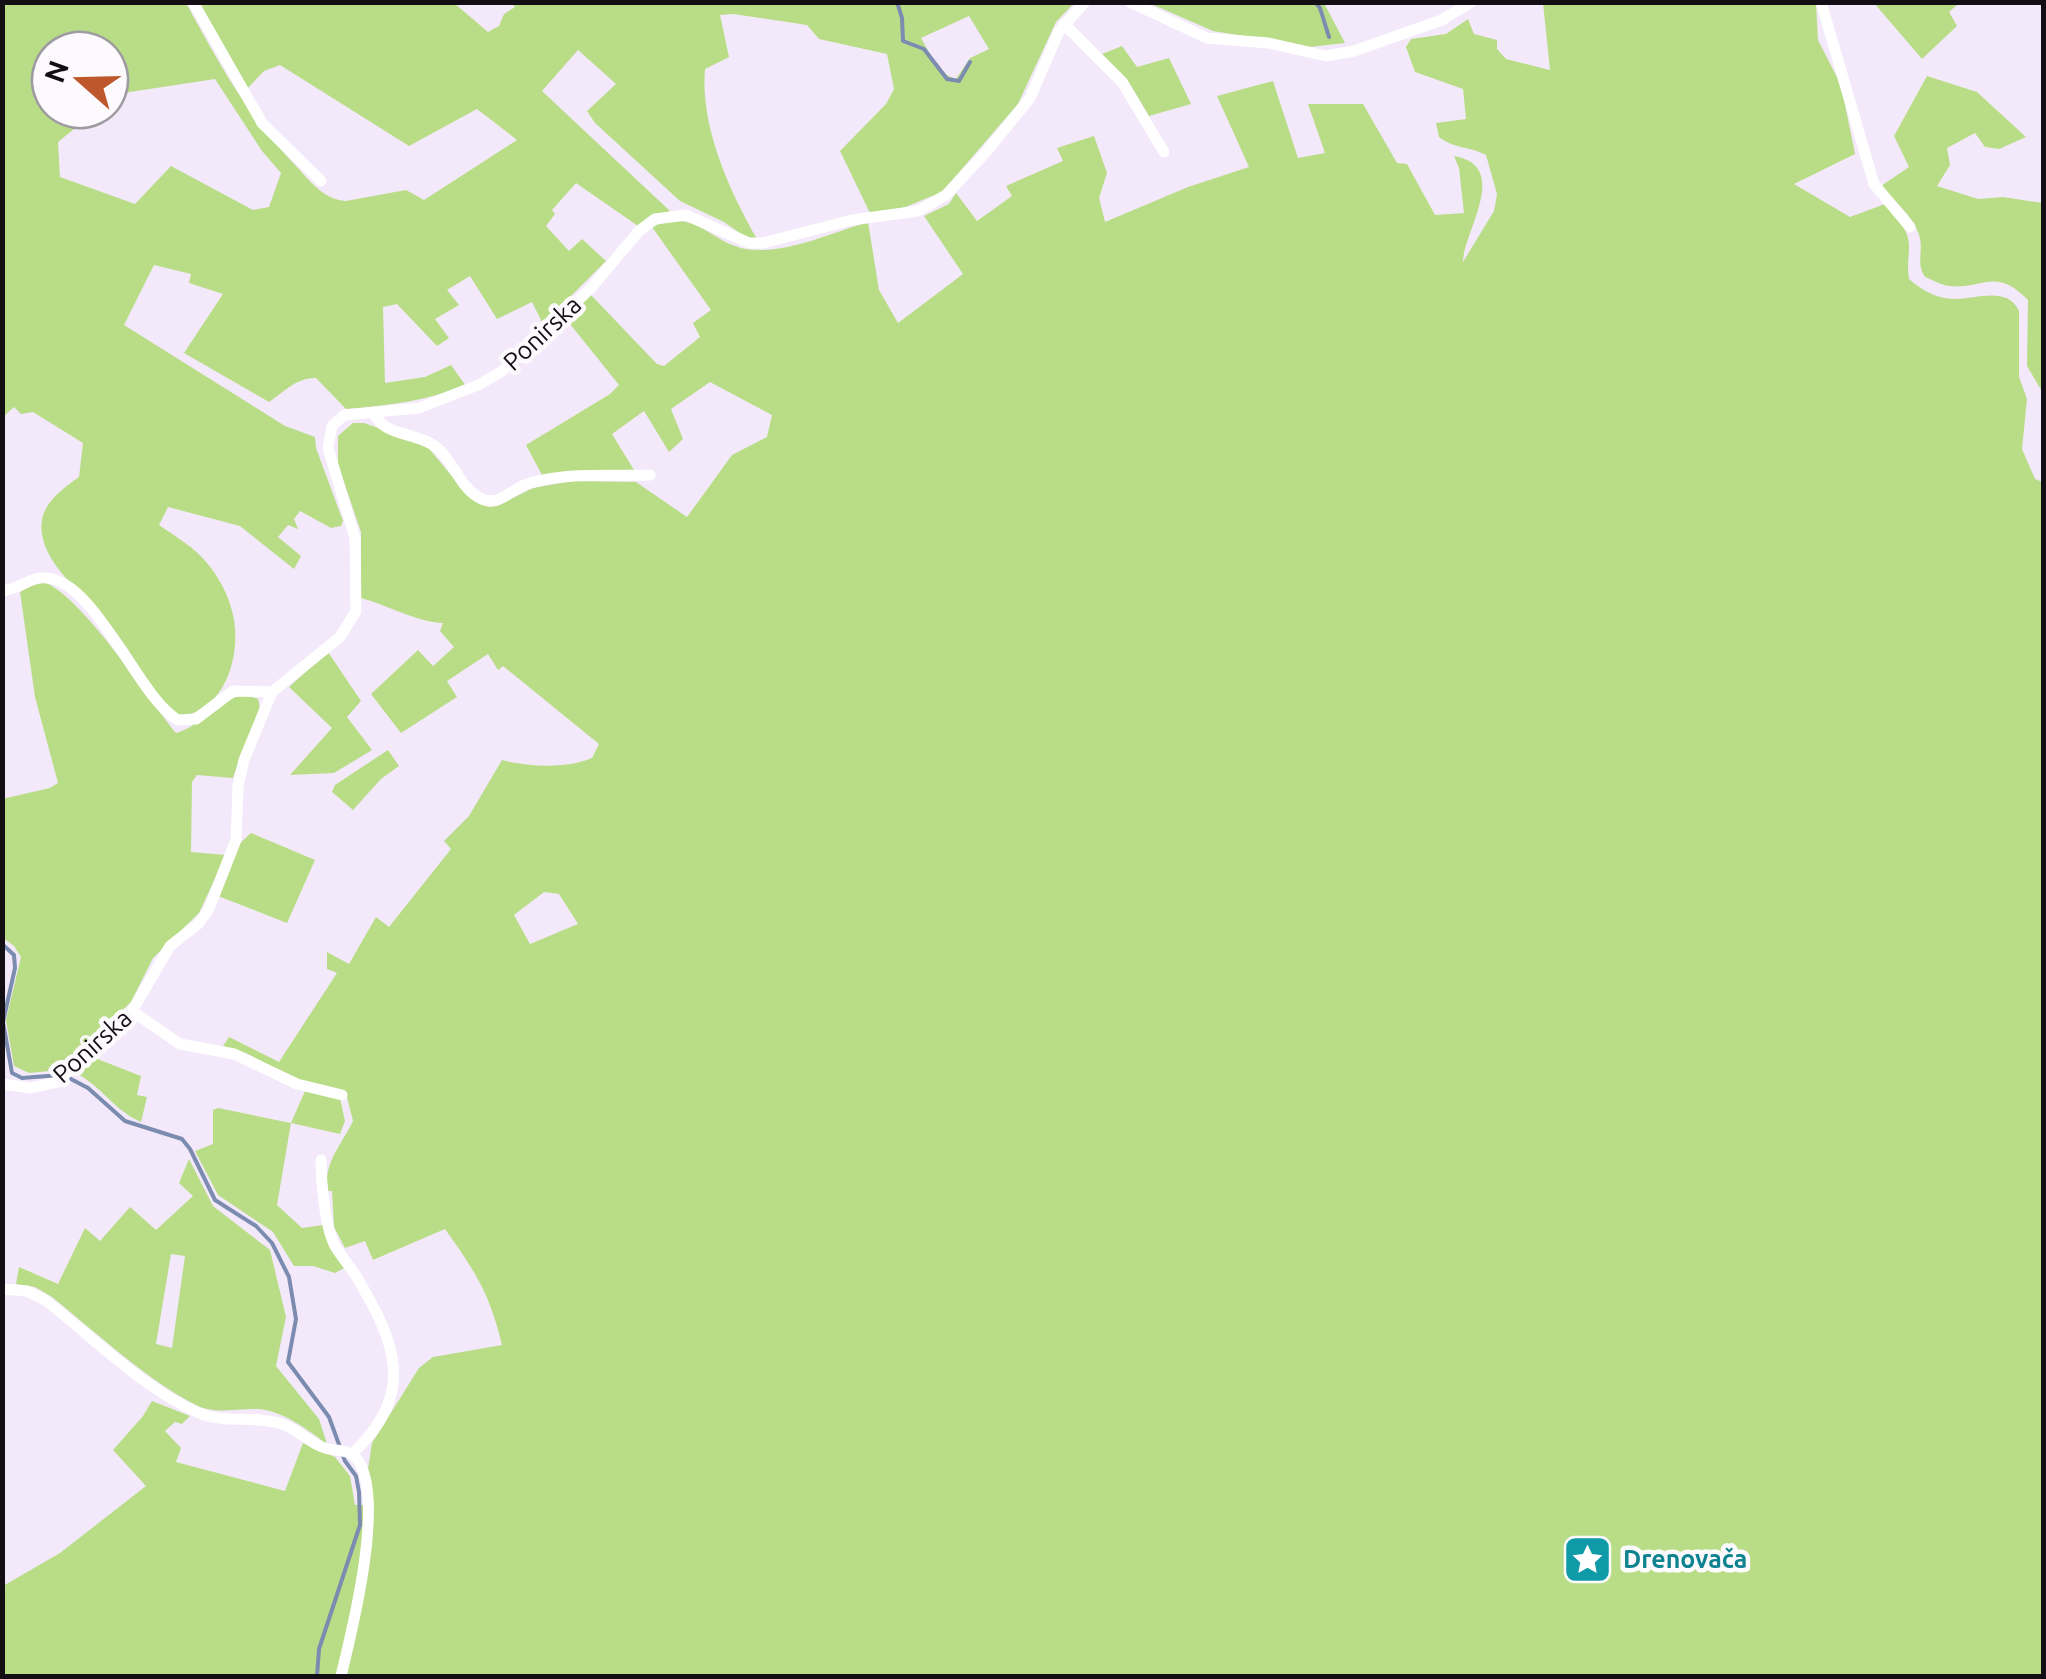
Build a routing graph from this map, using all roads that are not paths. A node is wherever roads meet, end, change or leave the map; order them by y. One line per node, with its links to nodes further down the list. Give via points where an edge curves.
1 (193, 2): 8 (street, via 262,123)
2 (1085, 2): 6 (street, Ponirska)
3 (1130, 2): 4 (street, via 1207,38 1326,56 1442,20)
4 (1472, 2)
5 (1821, 2): 9 (street, via 1874,184)
6 (1064, 24): 7 (street, via 1122,82); 10 (street, Ponirska, via 1030,98 987,152 932,204 762,244 686,215 655,220 500,372 419,408)
7 (1164, 152)
8 (321, 181)
9 (1910, 227)
10 (374, 412): 11 (street, via 382,426 433,444 471,491 489,501 539,481); 13 (street, Ponirska, via 344,415 328,438 355,538 353,618 340,638)
11 (650, 475)
12 (2, 591): 13 (street, via 38,577 59,580 100,620 178,720 196,718 233,691)
13 (272, 692): 14 (street, Ponirska, via 240,774 236,840 212,904 162,956)
14 (132, 1011): 15 (street, Ponirska, via 54,1084); 16 (street, via 180,1044 234,1054 297,1084)
15 (2, 1084)
16 (342, 1095)
17 (322, 1160): 19 (street, via 332,1237 394,1354 392,1393 369,1436)
18 (2, 1288): 19 (street, via 44,1300 200,1413 276,1422 318,1446)
19 (344, 1452): 20 (street, via 363,1475 370,1536)
20 (341, 1676)

